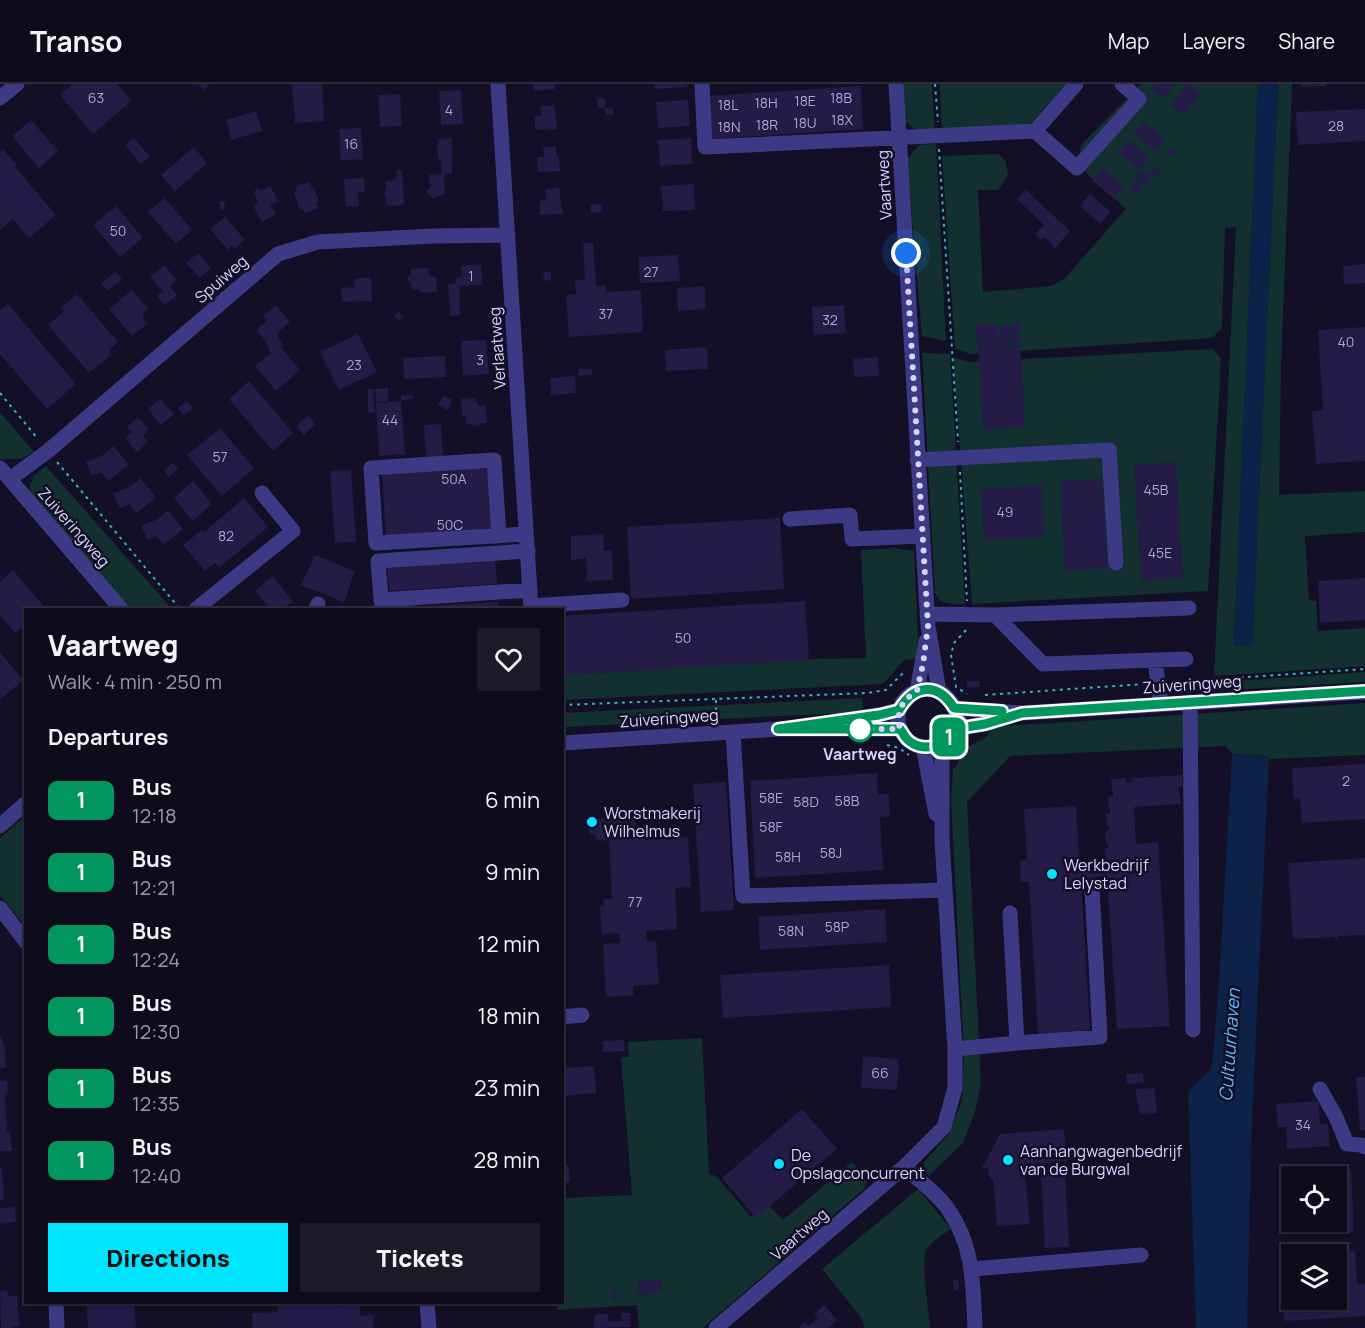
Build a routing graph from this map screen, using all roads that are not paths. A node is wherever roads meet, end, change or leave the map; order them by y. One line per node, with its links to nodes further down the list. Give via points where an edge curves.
1 (17, 84): 7 (street)
2 (498, 84): 10 (street, Verlaatweg)
3 (702, 84): 9 (street, via 705,147)
4 (896, 84): 9 (street, Vaartweg)
5 (1076, 84): 8 (street)
6 (1122, 84): 8 (street, via 1138,99 1077,168)
7 (0, 98)
8 (1035, 130): 9 (street, Vaartweg)
9 (900, 139): 11 (street, Vaartweg)
10 (508, 235): 12 (street, Verlaatweg); 14 (street, Spuiweg, via 318,242 278,254 48,451)
11 (917, 460): 19 (street, Vaartweg); 21 (street, via 1108,450)
12 (522, 465): 13 (street); 17 (street, Verlaatweg)
13 (495, 467): 18 (street); 18 (street, via 494,460 371,468 376,543)
14 (5, 474): 25 (street, Zuiveringweg)
15 (262, 493): 26 (street, via 293,531)
16 (790, 519): 19 (street, via 850,515 852,539)
17 (526, 534): 18 (street); 20 (street, Verlaatweg)
18 (499, 536)
19 (923, 536): 30 (street, Vaartweg)
20 (528, 551): 22 (street, Verlaatweg); 24 (street, via 378,561)
21 (1116, 563)
22 (530, 590): 24 (street); 27 (street, Verlaatweg)
23 (622, 600): 27 (street)
24 (381, 604)
25 (120, 608)
26 (197, 608)
27 (531, 608)
28 (1189, 608): 29 (street)
29 (995, 615): 30 (street); 32 (street, via 1043,664)
30 (928, 620): 33 (street, Vaartweg); 34 (street, Vaartweg)
31 (1186, 659): 32 (street)
32 (1155, 661): 37 (street)
33 (917, 691): 34 (street); 39 (street, via 906,698)
34 (939, 692): 38 (street)
35 (1365, 692): 36 (street, Zuiveringweg)
36 (1190, 702): 37 (street, Zuiveringweg); 58 (street)
37 (1161, 704): 40 (street, Zuiveringweg)
38 (954, 708): 40 (street, Zuiveringweg); 43 (street)
39 (899, 710): 41 (street, Zuiveringweg); 42 (street)
40 (1022, 713): 43 (street, Zuiveringweg)
41 (778, 729): 42 (street, Zuiveringweg); 44 (street, Zuiveringweg)
42 (900, 729): 47 (street, via 909,741)
43 (954, 729): 46 (street)
44 (732, 732): 45 (street, Zuiveringweg); 52 (street, via 743,896)
45 (564, 743)
46 (942, 743): 47 (street); 50 (street, Vaartweg)
47 (923, 747): 50 (street, Vaartweg)
48 (24, 805): 49 (street)
49 (0, 825)
50 (942, 840): 52 (street, Vaartweg)
51 (1092, 889): 59 (street, via 1100,1037)
52 (945, 890): 60 (street, Vaartweg)
53 (0, 908): 55 (street)
54 (1010, 913): 59 (street)
55 (24, 939)
56 (582, 1015): 57 (street)
57 (564, 1017)
58 (1193, 1030)
59 (1017, 1043): 60 (street)
60 (955, 1049): 63 (street, Vaartweg, via 955,1088 944,1127)
61 (1320, 1089): 62 (street, via 1347,1144)
62 (1365, 1147)
63 (904, 1167): 65 (street, via 947,1207 966,1240); 70 (street, Vaartweg)
64 (1141, 1255): 65 (street)
65 (972, 1269): 71 (street)
66 (56, 1304): 68 (street)
67 (427, 1304): 69 (street)
68 (57, 1328)
69 (429, 1328)
70 (716, 1328)
71 (975, 1328)

